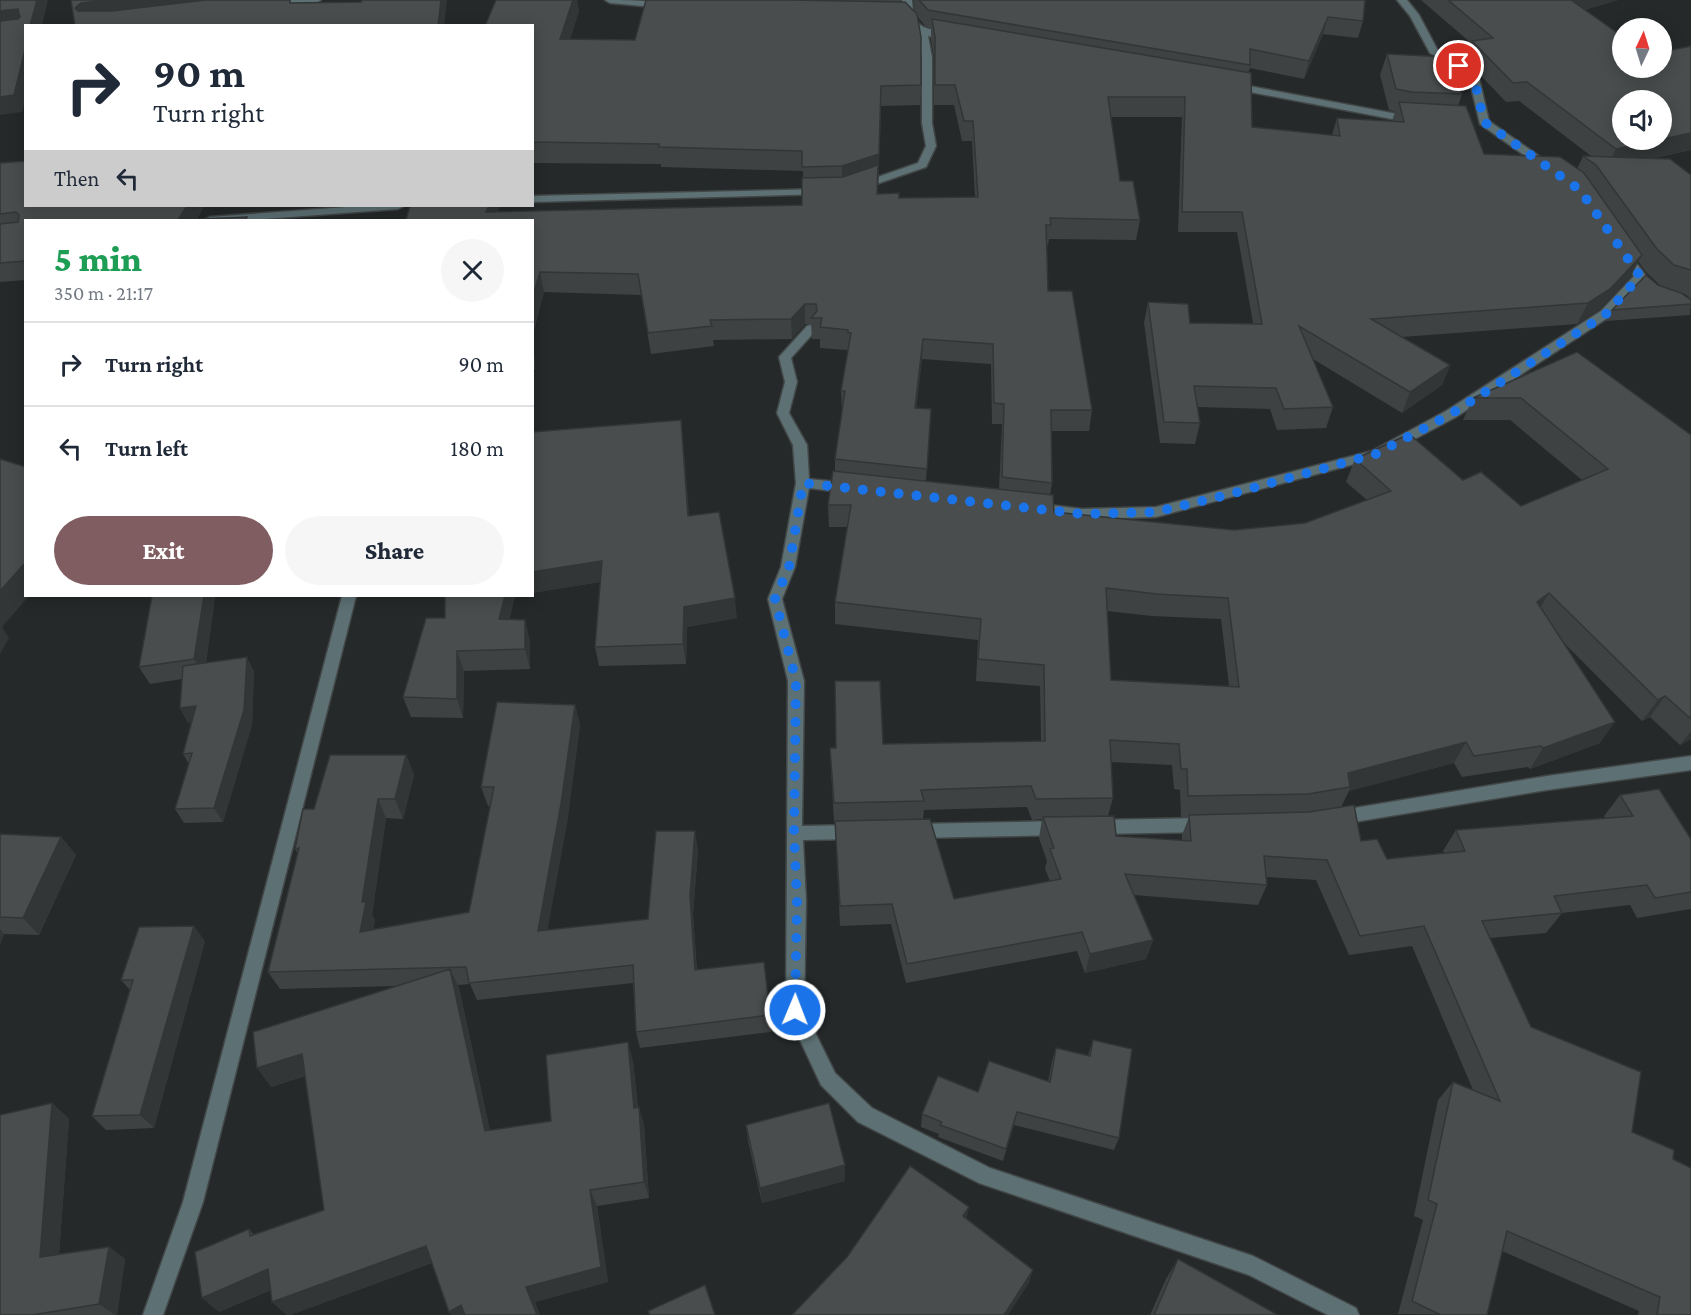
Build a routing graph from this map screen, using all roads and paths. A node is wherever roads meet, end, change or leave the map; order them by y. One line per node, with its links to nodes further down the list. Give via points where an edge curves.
1 (316, 0): 5 (street)
2 (610, 0): 6 (street)
3 (907, 0): 7 (street, via 903,16)
4 (1402, 0): 11 (street, via 1433,51 1474,78 1478,122)
5 (258, 6)
6 (678, 6)
7 (923, 32): 8 (street); 13 (street, via 931,146 922,165)
8 (957, 38)
9 (1219, 84): 10 (street)
10 (1428, 120)
11 (1561, 176)
12 (831, 192): 14 (street)
13 (843, 192)
14 (534, 199)
15 (385, 207): 16 (street)
16 (223, 219)
17 (1619, 248): 21 (street, via 1644,280 1605,315 1451,414 1376,454 1156,512 1082,514)
18 (811, 329): 19 (street, via 785,357 791,382 783,413 800,444)
19 (803, 483): 20 (street); 28 (street, via 789,567 775,599 796,681)
20 (860, 489)
21 (1017, 506)
22 (349, 597): 29 (street, via 193,1202)
23 (1691, 763): 24 (street)
24 (1322, 820)
25 (1217, 825): 26 (street)
26 (902, 831)
27 (866, 832): 28 (street)
28 (794, 833): 30 (street, via 795,1010 828,1079 865,1115 986,1176 1253,1266)
29 (153, 1315)
30 (1348, 1315)

